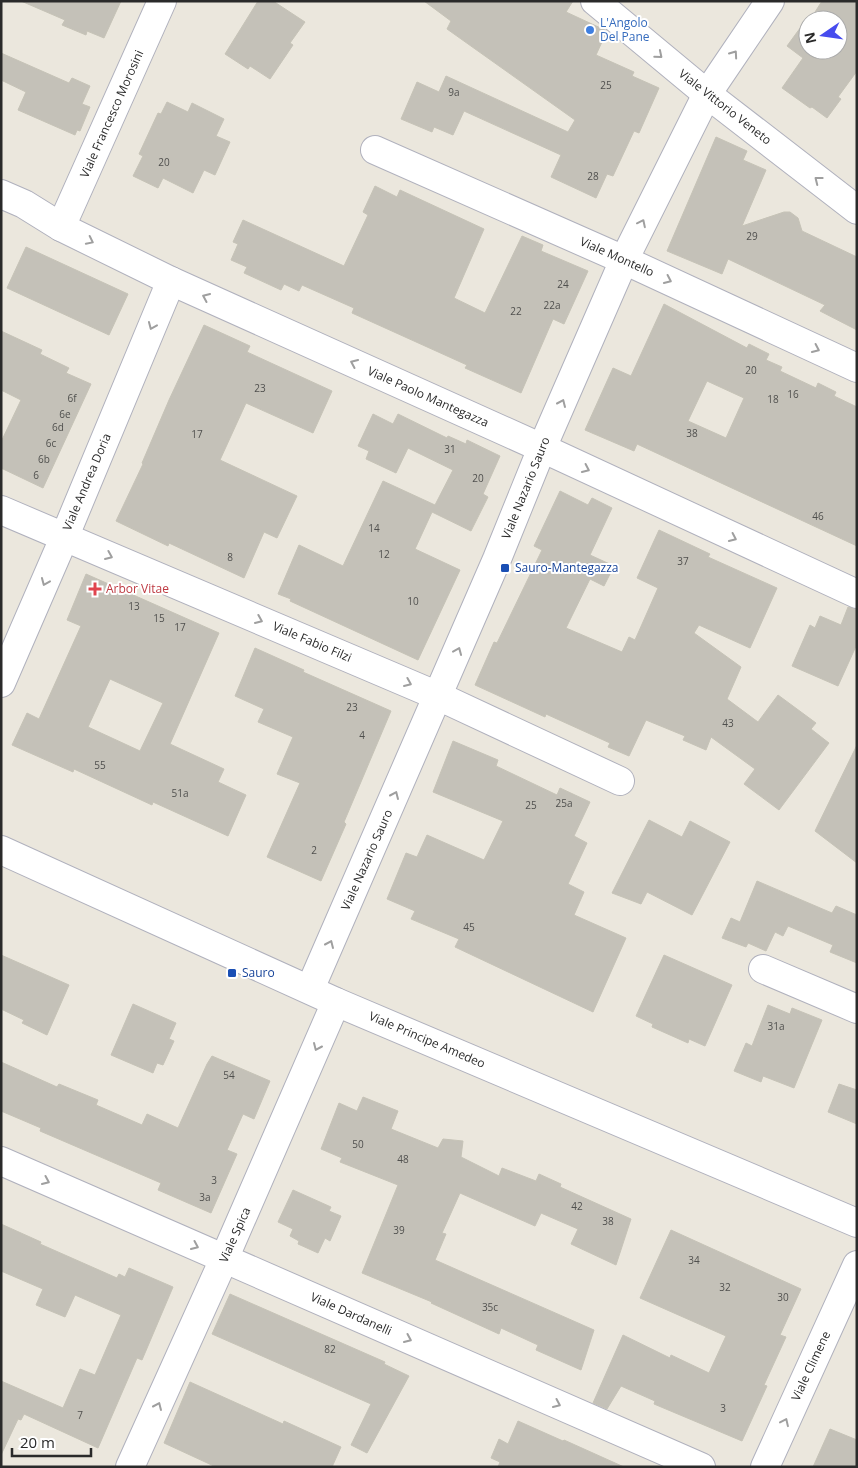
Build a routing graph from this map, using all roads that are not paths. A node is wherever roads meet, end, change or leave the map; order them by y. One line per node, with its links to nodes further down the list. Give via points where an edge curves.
1 (162, 1): 8 (street, Viale Francesco Morosini)
2 (595, 1): 4 (street, Viale Vittorio Veneto, one-way to 4)
3 (770, 1): 4 (street, Viale Nazario Sauro, one-way to 3)
4 (707, 94): 7 (street, Viale Vittorio Veneto, one-way to 4); 9 (street, Viale Nazario Sauro, one-way to 4)
5 (374, 150): 9 (street, Viale Montello)
6 (1, 194): 8 (street, Viale Paolo Mantegazza)
7 (857, 210)
8 (61, 227): 10 (street, Viale Paolo Mantegazza, one-way to 10)
9 (624, 260): 11 (street, Viale Montello, one-way to 11); 12 (street, Viale Nazario Sauro, one-way to 9)
10 (171, 281): 12 (street, Viale Paolo Mantegazza, one-way to 10); 14 (street, Viale Andrea Doria, one-way to 14)
11 (857, 368)
12 (542, 448): 15 (street, Viale Paolo Mantegazza, one-way to 15); 17 (street, Viale Nazario Sauro, one-way to 12)
13 (1, 510): 14 (street, Viale Fabio Filzi)
14 (64, 538): 16 (street, Viale Andrea Doria, one-way to 16); 17 (street, Viale Fabio Filzi, one-way to 17)
15 (857, 594)
16 (1, 682)
17 (438, 696): 18 (street, Viale Fabio Filzi); 21 (street, Viale Nazario Sauro, one-way to 17)
18 (620, 781)
19 (1, 850): 21 (street, Viale Principe Amedeo)
20 (763, 969): 23 (street)
21 (310, 989): 22 (street, Viale Principe Amedeo)
22 (336, 1002): 25 (street, Viale Principe Amedeo); 26 (street, Viale Spica, one-way to 26)
23 (857, 1009)
24 (1, 1161): 26 (street, Viale Dardanelli, one-way to 26)
25 (857, 1223)
26 (224, 1259): 28 (street, Viale Spica, one-way to 26); 29 (street, Viale Dardanelli, one-way to 29)
27 (857, 1266): 30 (street, Viale Climene, one-way to 27)
28 (130, 1467)
29 (701, 1467)
30 (764, 1467)

